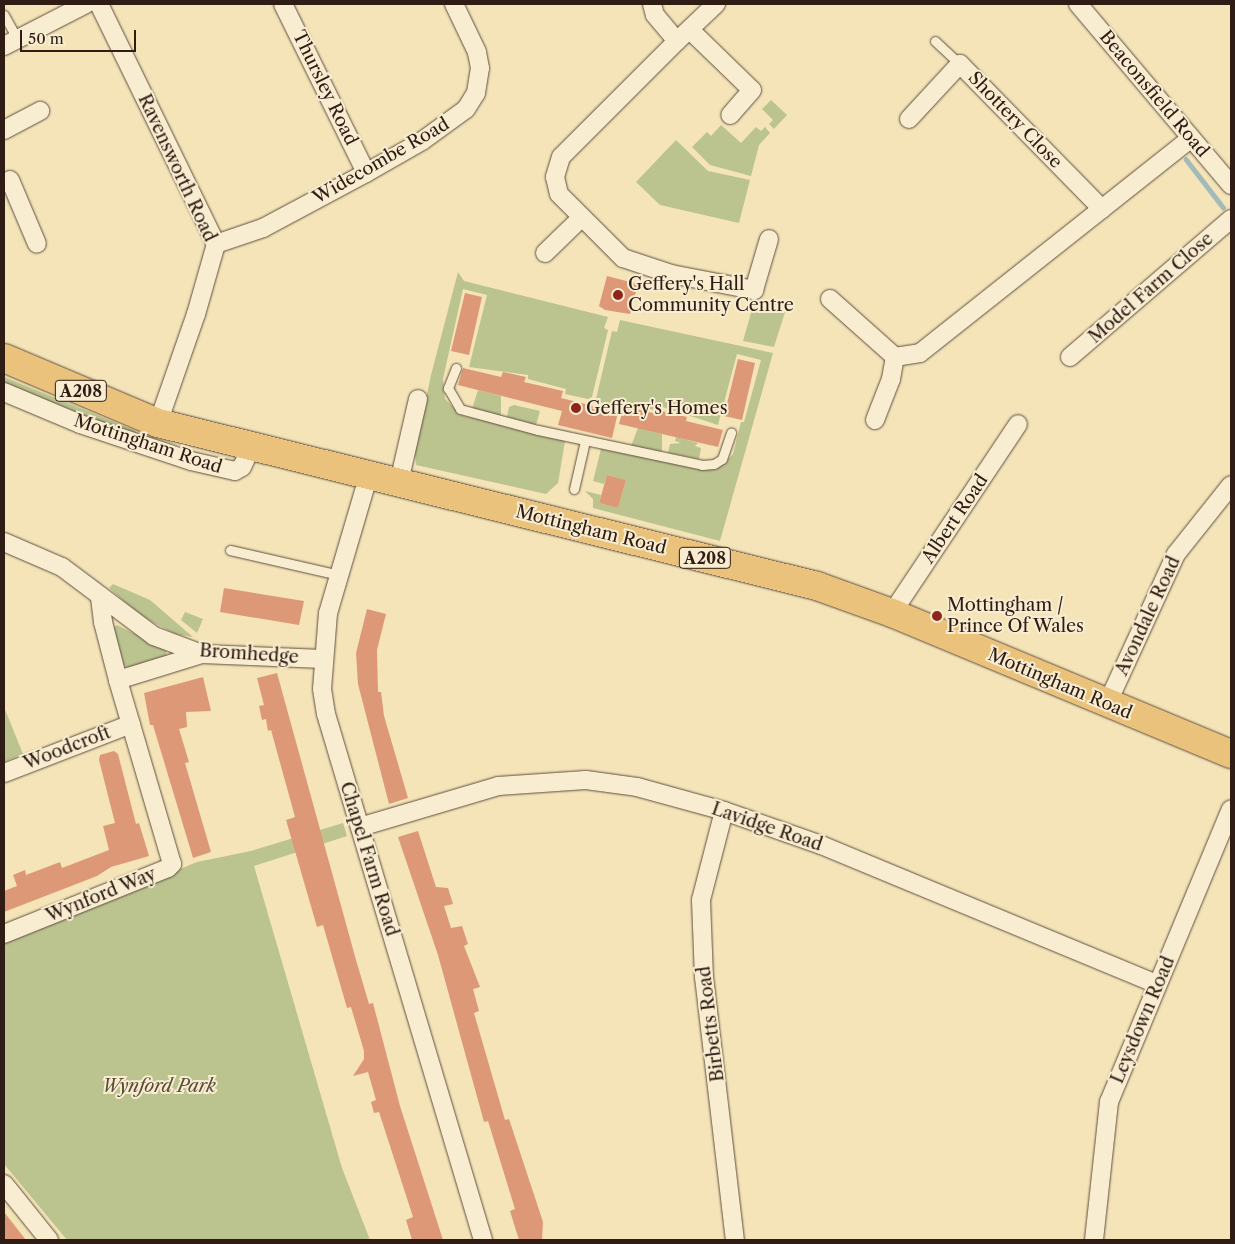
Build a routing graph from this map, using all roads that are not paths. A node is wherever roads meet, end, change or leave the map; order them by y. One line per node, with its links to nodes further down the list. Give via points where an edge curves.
1 (86, 4): 11 (street)
2 (99, 4): 26 (street, Ravensworth Road)
3 (283, 4): 18 (street, Thursley Road)
4 (454, 4): 18 (street, Widecombe Road, via 477,52 480,68 476,93 466,109 443,128)
5 (652, 4): 9 (street, via 655,15)
6 (716, 4): 9 (street)
7 (1078, 4): 17 (street, Beaconsfield Road)
8 (4, 15): 11 (lane)
9 (684, 35): 14 (street, via 752,90); 22 (street, via 561,156 555,185 566,204)
10 (935, 41): 12 (lane)
11 (10, 42)
12 (960, 64): 15 (street, Shottery Close); 21 (street, Shottery Close)
13 (40, 111): 16 (street)
14 (730, 115)
15 (909, 119)
16 (4, 130)
17 (1191, 138): 20 (street, Beaconsfield Road); 21 (street)
18 (366, 173): 26 (street, Widecombe Road, via 263,228)
19 (6, 177): 25 (street)
20 (1231, 185)
21 (1102, 209): 30 (street, via 920,353)
22 (580, 218): 24 (street, via 623,258 671,274 754,290); 27 (street)
23 (1231, 219): 29 (street, Model Farm Close)
24 (769, 238)
25 (37, 244)
26 (216, 244): 36 (street, Ravensworth Road, via 196,314)
27 (545, 253)
28 (830, 299): 30 (street)
29 (1070, 356)
30 (895, 357): 35 (street, via 891,380)
31 (4, 358): 36 (main road, Mottingham Road / A208)
32 (456, 368): 39 (lane, via 449,382 449,392 464,411)
33 (4, 392): 40 (street, Mottingham Road, via 80,424 191,461 235,471 242,467)
34 (418, 399): 42 (street)
35 (875, 420)
36 (158, 423): 40 (main road, Mottingham Road / A208)
37 (1018, 424): 49 (street, Albert Road)
38 (731, 433): 39 (lane, via 722,459 708,465)
39 (585, 441): 44 (lane)
40 (252, 446): 41 (main road, Mottingham Road / A208)
41 (369, 474): 42 (main road, Mottingham Road / A208); 47 (street, Chapel Farm Road)
42 (399, 482): 49 (main road, Mottingham Road / A208, via 817,586)
43 (1231, 485): 53 (street, Avondale Road, via 1176,554)
44 (574, 489)
45 (4, 542): 48 (street, Bromhedge, via 62,567)
46 (230, 550): 47 (lane)
47 (339, 575): 51 (street, Chapel Farm Road, via 328,613)
48 (100, 597): 50 (street, Bromhedge, via 148,632); 52 (street)
49 (892, 613): 53 (main road, Mottingham Road / A208)
50 (202, 654): 51 (street, Bromhedge); 52 (street)
51 (323, 659): 59 (street, Chapel Farm Road, via 326,714)
52 (118, 680): 54 (street)
53 (1108, 704): 55 (main road, Mottingham Road / A208)
54 (131, 724): 56 (street, Woodcroft); 60 (street, Wynford Way, via 172,864)
55 (1231, 754)
56 (4, 773)
57 (1231, 809): 61 (street, Leysdown Road)
58 (724, 811): 59 (street, Lavidge Road, via 637,787 586,780 537,781 498,786); 61 (street, Lavidge Road, via 821,845); 65 (street, Birbetts Road, via 701,900 704,977)
59 (360, 827): 64 (street, Chapel Farm Road)
60 (4, 934)
61 (1157, 984): 66 (street, Leysdown Road, via 1109,1102)
62 (4, 1184): 63 (street)
63 (49, 1240)
64 (483, 1240)
65 (735, 1240)
66 (1094, 1240)

